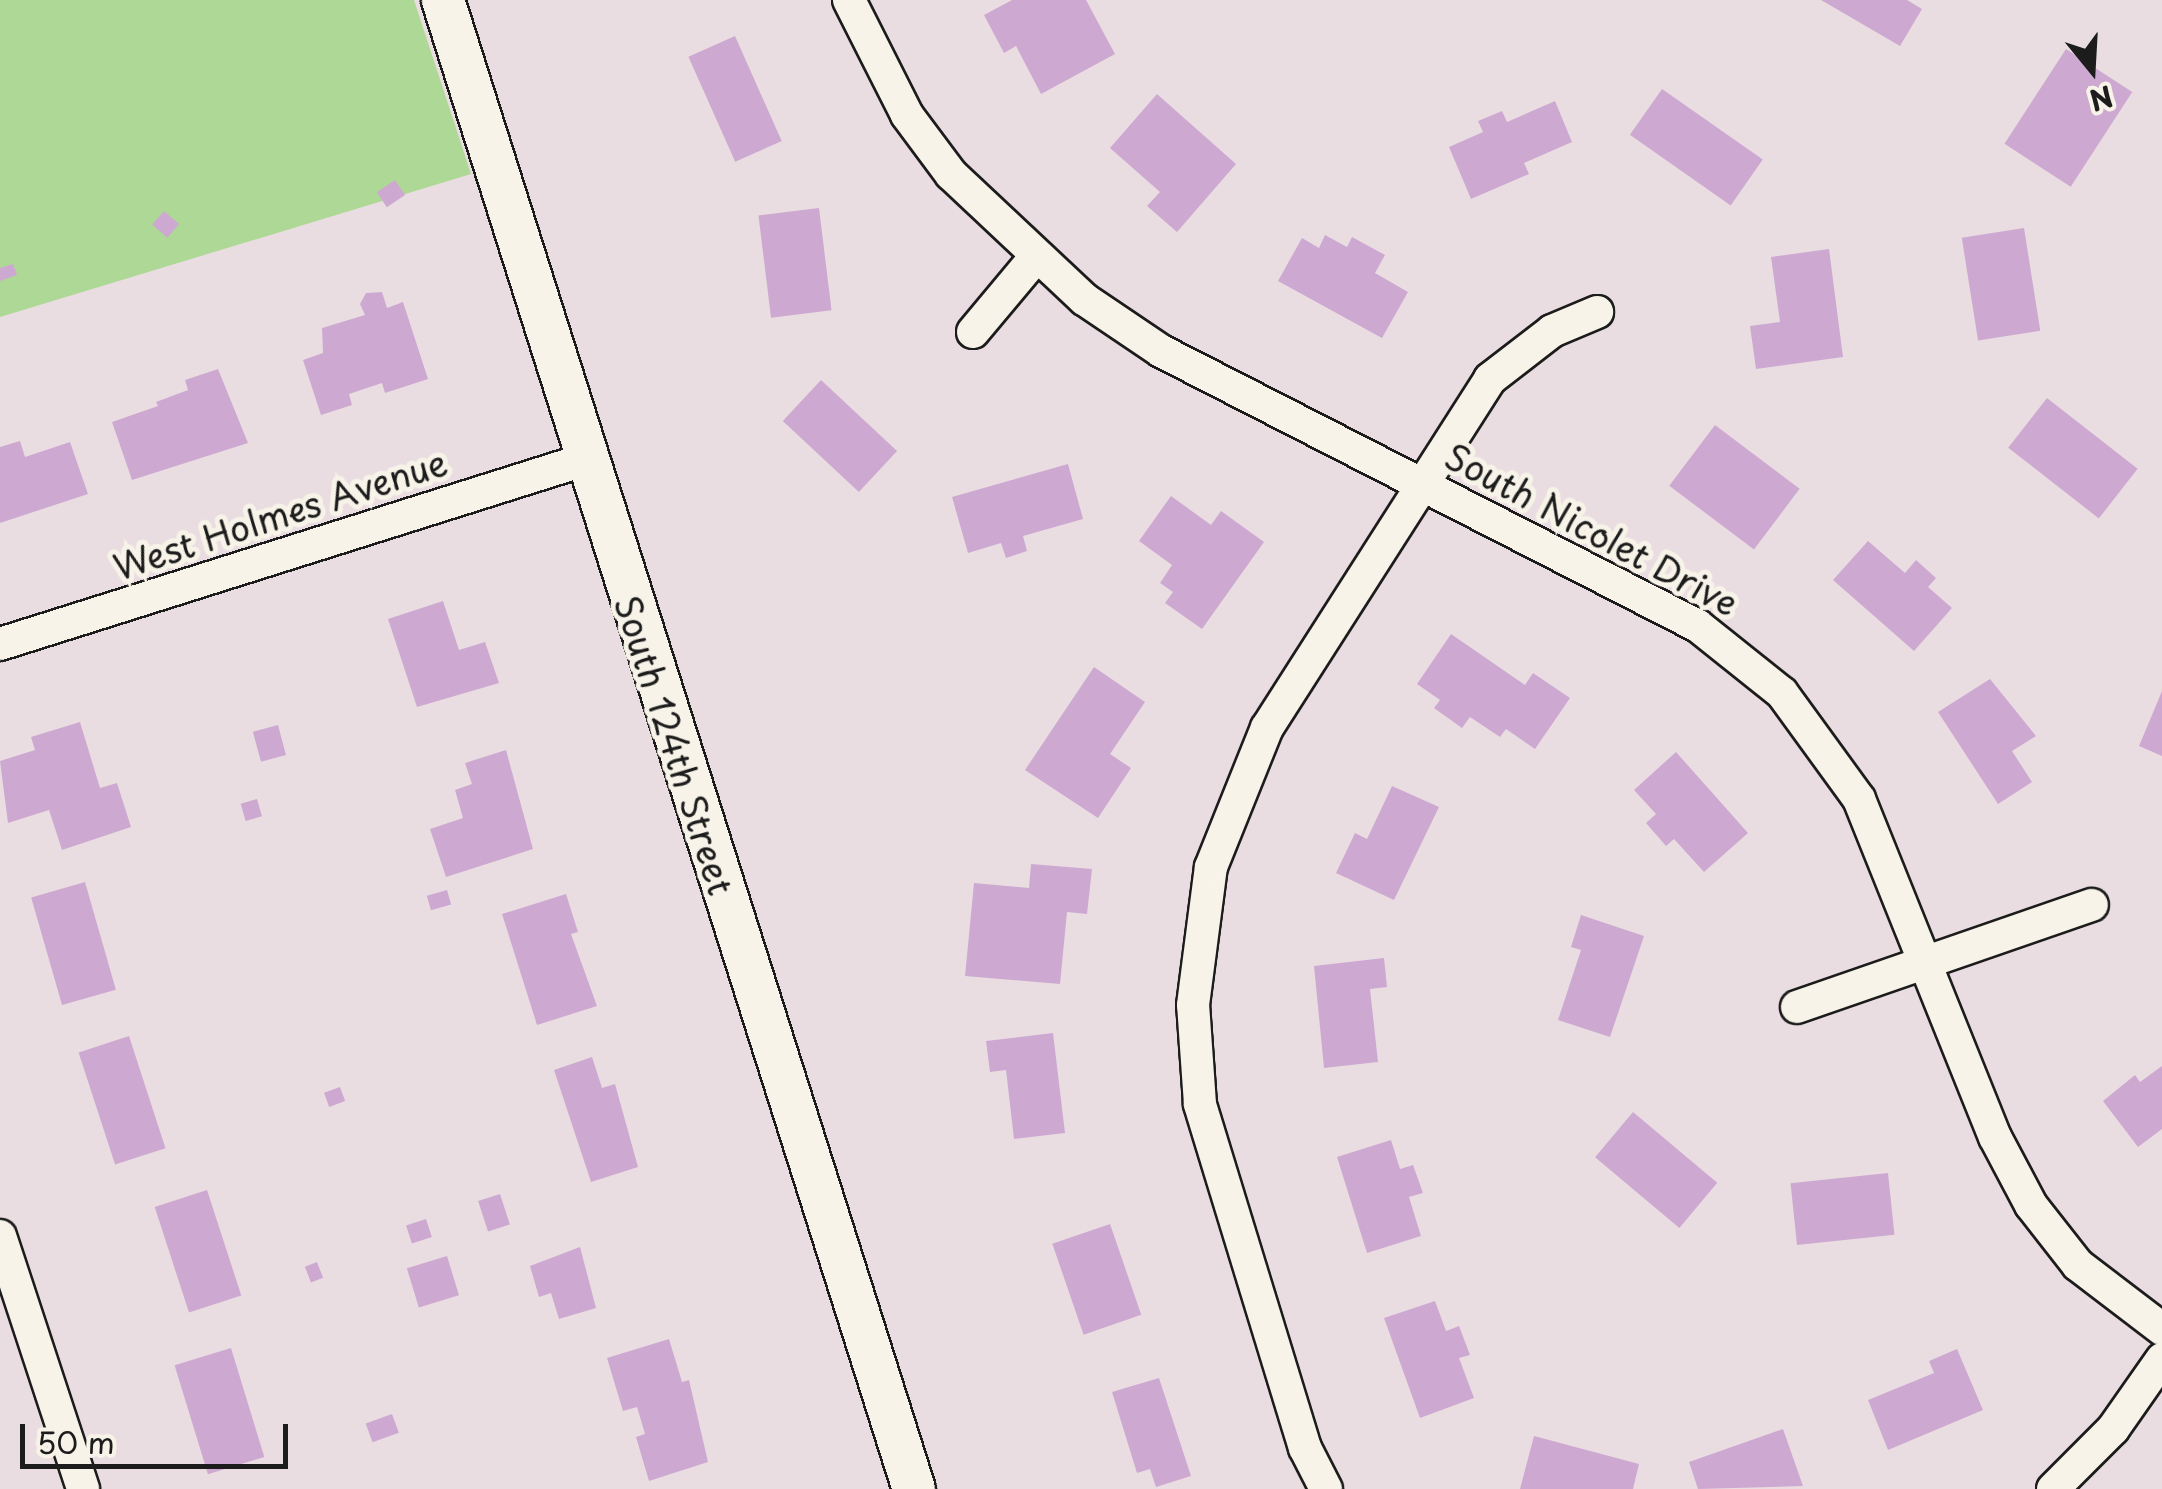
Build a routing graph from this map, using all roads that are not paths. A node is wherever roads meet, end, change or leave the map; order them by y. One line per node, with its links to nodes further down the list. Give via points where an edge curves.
1 (443, 0): 6 (street, South 124th Street)
2 (848, 0): 3 (street, South Nicolet Drive, via 907,115 951,174)
3 (1034, 259): 5 (street); 7 (street, South Nicolet Drive, via 1161,352)
4 (1598, 312): 7 (street, via 1552,332 1490,379)
5 (973, 332)
6 (584, 460): 8 (street, West Holmes Avenue); 16 (street, South 124th Street)
7 (1422, 483): 10 (street, South Nicolet Drive, via 1698,626 1782,693 1853,788); 17 (street, via 1266,728 1216,851 1199,927 1193,1005 1200,1104 1305,1448)
8 (0, 644)
9 (2092, 905): 10 (street)
10 (1927, 963): 11 (street); 13 (street, South Nicolet Drive, via 1995,1137 2031,1205 2078,1265)
11 (1798, 1007)
12 (0, 1236): 15 (street)
13 (2162, 1329)
14 (2162, 1359): 18 (street, via 2113,1429)
15 (82, 1489)
16 (914, 1489)
17 (1326, 1489)
18 (2053, 1489)

